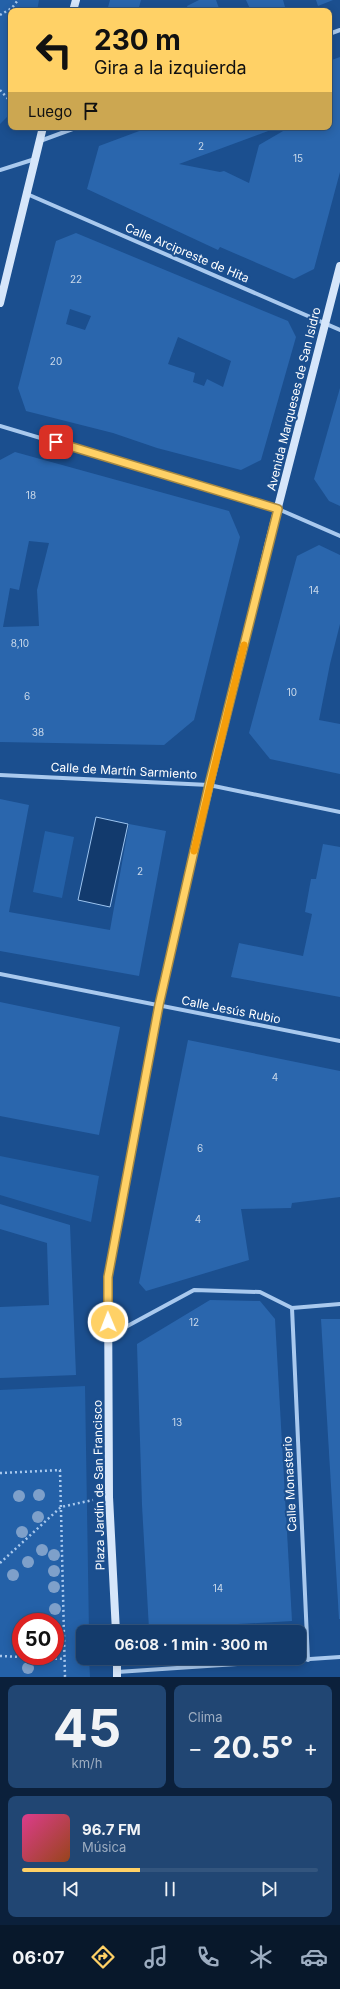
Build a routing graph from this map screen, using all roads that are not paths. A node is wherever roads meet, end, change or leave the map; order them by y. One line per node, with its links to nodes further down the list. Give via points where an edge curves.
1 (42, 130): 3 (main road)
2 (70, 130): 3 (street)
3 (40, 141): 4 (main road)
4 (36, 159): 5 (street); 6 (main road)
5 (0, 170)
6 (27, 194): 8 (main road); 9 (street, Calle Arcipreste de Hita)
7 (340, 266): 9 (main road, Avenida Marqueses de San Isidro)
8 (0, 303)
9 (326, 324): 10 (street, Calle Arcipreste de Hita); 12 (main road, Avenida Marqueses de San Isidro)
10 (340, 330)
11 (0, 426): 12 (street)
12 (278, 509): 13 (street); 15 (main road, Avenida Marqueses de San Isidro)
13 (340, 536)
14 (0, 775): 15 (street, Calle de Martín Sarmiento)
15 (209, 785): 16 (street, Calle de Martín Sarmiento); 18 (main road, Avenida Marqueses de San Isidro)
16 (340, 812)
17 (0, 974): 18 (street, Calle Jesús Rubio)
18 (159, 1005): 19 (street, Calle Jesús Rubio); 22 (main road, Avenida Marqueses de San Isidro, via 108,1277)
19 (340, 1041)
20 (340, 1304): 21 (street)
21 (292, 1308): 22 (street, via 260,1292 194,1290); 25 (street, Calle Monasterio)
22 (108, 1337): 23 (main road, Plaza Jardín de San Francisco, via 110,1496)
23 (116, 1625)
24 (340, 1657): 25 (street)
25 (308, 1660): 26 (street)
26 (117, 1675)

